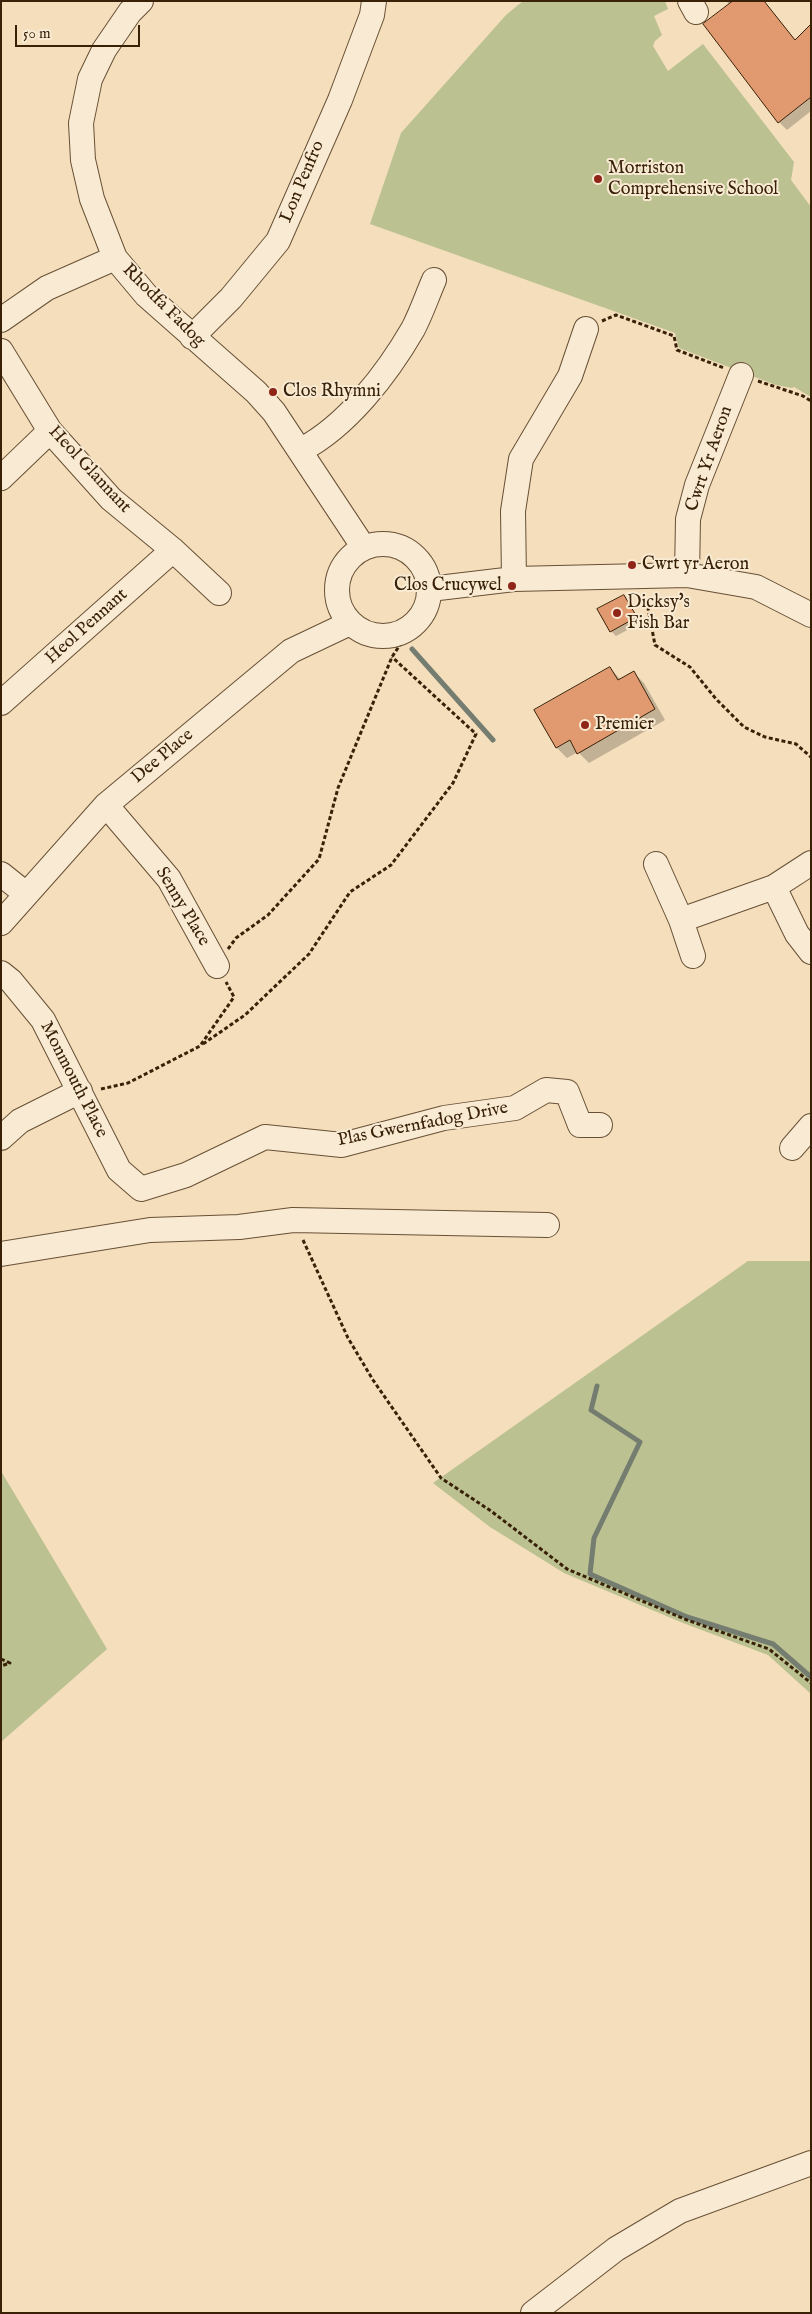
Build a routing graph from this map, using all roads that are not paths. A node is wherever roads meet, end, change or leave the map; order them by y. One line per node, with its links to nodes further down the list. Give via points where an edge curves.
1 (141, 1): 3 (street, Rhodfa Fadog, via 104,50 90,79 81,123 83,160 92,199)
2 (374, 1): 7 (street, Lon Penfro, via 372,15 340,100 278,241)
3 (115, 258): 5 (street, via 47,288); 7 (street, Rhodfa Fadog, via 146,295)
4 (434, 280): 11 (street, via 413,329 365,399 318,441)
5 (1, 320)
6 (586, 329): 16 (street, via 570,376 521,459 513,510)
7 (192, 337): 11 (street, Rhodfa Fadog, via 256,392)
8 (1, 351): 10 (street, Heol Glannant)
9 (740, 375): 15 (street, Cwrt Yr Aeron, via 696,485 688,519)
10 (50, 431): 12 (street); 14 (street, Heol Glannant, via 111,499)
11 (301, 450): 13 (street, Rhodfa Fadog)
12 (1, 478)
13 (364, 548): 17 (street, via 396,545 413,554 423,566); 20 (street, via 348,559 336,589 341,610)
14 (173, 550): 18 (street, Heol Glannant); 21 (street, Heol Pennant)
15 (687, 575): 16 (street); 19 (street, via 756,587)
16 (514, 579): 17 (street)
17 (430, 589): 20 (street, via 428,605 420,619 396,635 374,636)
18 (219, 592)
19 (811, 615)
20 (350, 623): 22 (street, Dee Place, via 291,650)
21 (1, 703)
22 (106, 805): 27 (street, Dee Place); 32 (street, Senny Place, via 170,879)
23 (811, 863): 26 (street)
24 (656, 864): 28 (street)
25 (1, 874): 27 (street)
26 (774, 887): 28 (street); 30 (street, via 797,934)
27 (26, 894): 29 (street, Dee Place)
28 (681, 920): 31 (street)
29 (1, 923)
30 (811, 952)
31 (693, 956)
32 (217, 966)
33 (1, 973): 34 (street, Monmouth Place, via 43,1020)
34 (80, 1091): 37 (street, via 20,1122); 39 (street, Monmouth Place, via 119,1170)
35 (600, 1125): 39 (street, Plas Gwernfadog Drive, via 580,1125 567,1092 546,1090 516,1108 444,1118 342,1144 265,1137 186,1175)
36 (811, 1126): 38 (street)
37 (1, 1138)
38 (792, 1148)
39 (141, 1189)
40 (547, 1225): 41 (street, via 293,1220 239,1227 150,1230)
41 (1, 1254)
42 (811, 2163): 43 (street, via 680,2211 616,2249)
43 (533, 2313)

